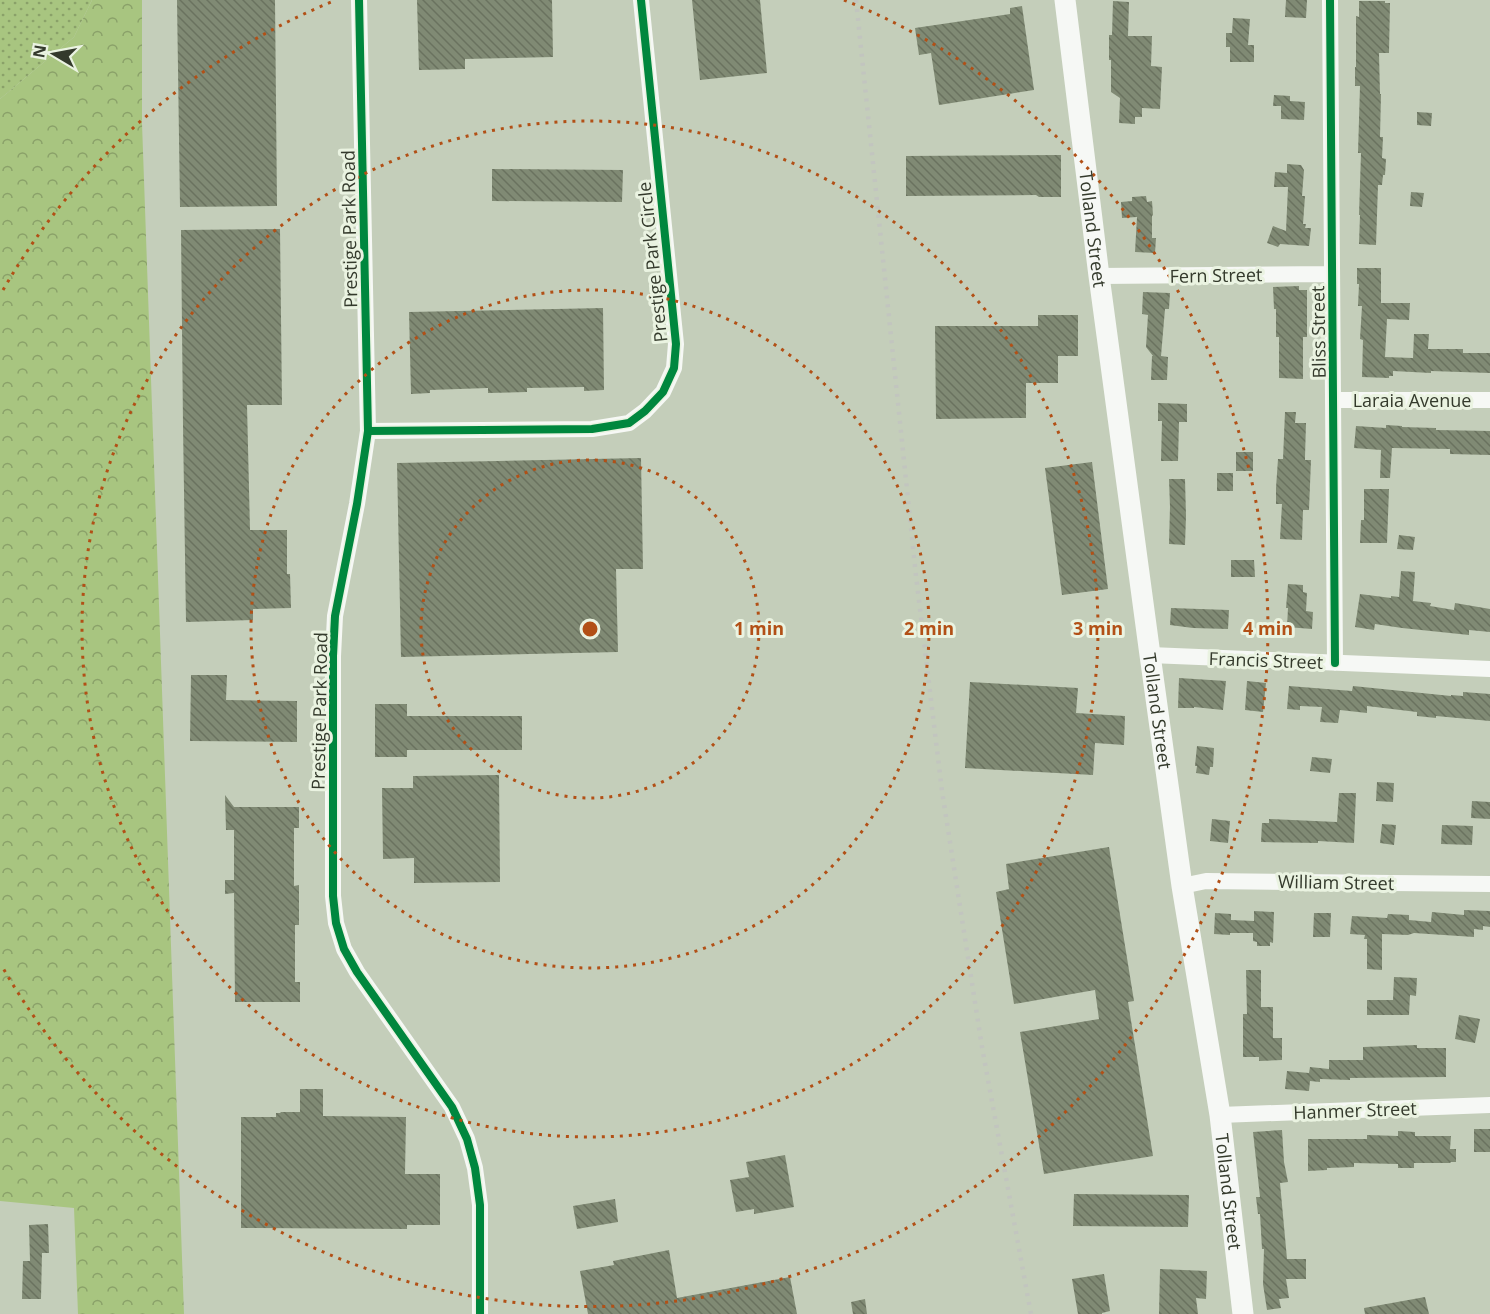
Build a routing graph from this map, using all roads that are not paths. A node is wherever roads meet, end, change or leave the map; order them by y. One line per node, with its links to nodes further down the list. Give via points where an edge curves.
1 (359, 0): 9 (street, Prestige Park Road)
2 (641, 0): 9 (street, Prestige Park Circle, via 676,344 674,368 663,392 629,423 591,429)
3 (1065, 0): 6 (main road, Tolland Street)
4 (1330, 0): 5 (street, Bliss Street)
5 (1332, 274): 6 (street, Fern Street); 7 (street, Bliss Street)
6 (1099, 276): 10 (main road, Tolland Street)
7 (1334, 400): 8 (street, Laraia Avenue); 11 (street, Bliss Street)
8 (1490, 400)
9 (368, 431): 17 (street, Prestige Park Road, via 335,616 336,923 344,950 357,972 452,1107 467,1138 480,1205)
10 (1149, 655): 11 (street, Francis Street); 14 (main road, Tolland Street)
11 (1335, 663): 12 (street, Francis Street)
12 (1490, 669)
13 (1490, 884): 14 (street, William Street, via 1206,881)
14 (1182, 886): 16 (main road, Tolland Street)
15 (1490, 1105): 16 (street, Hanmer Street)
16 (1220, 1115): 18 (main road, Tolland Street)
17 (480, 1314)
18 (1243, 1314)

